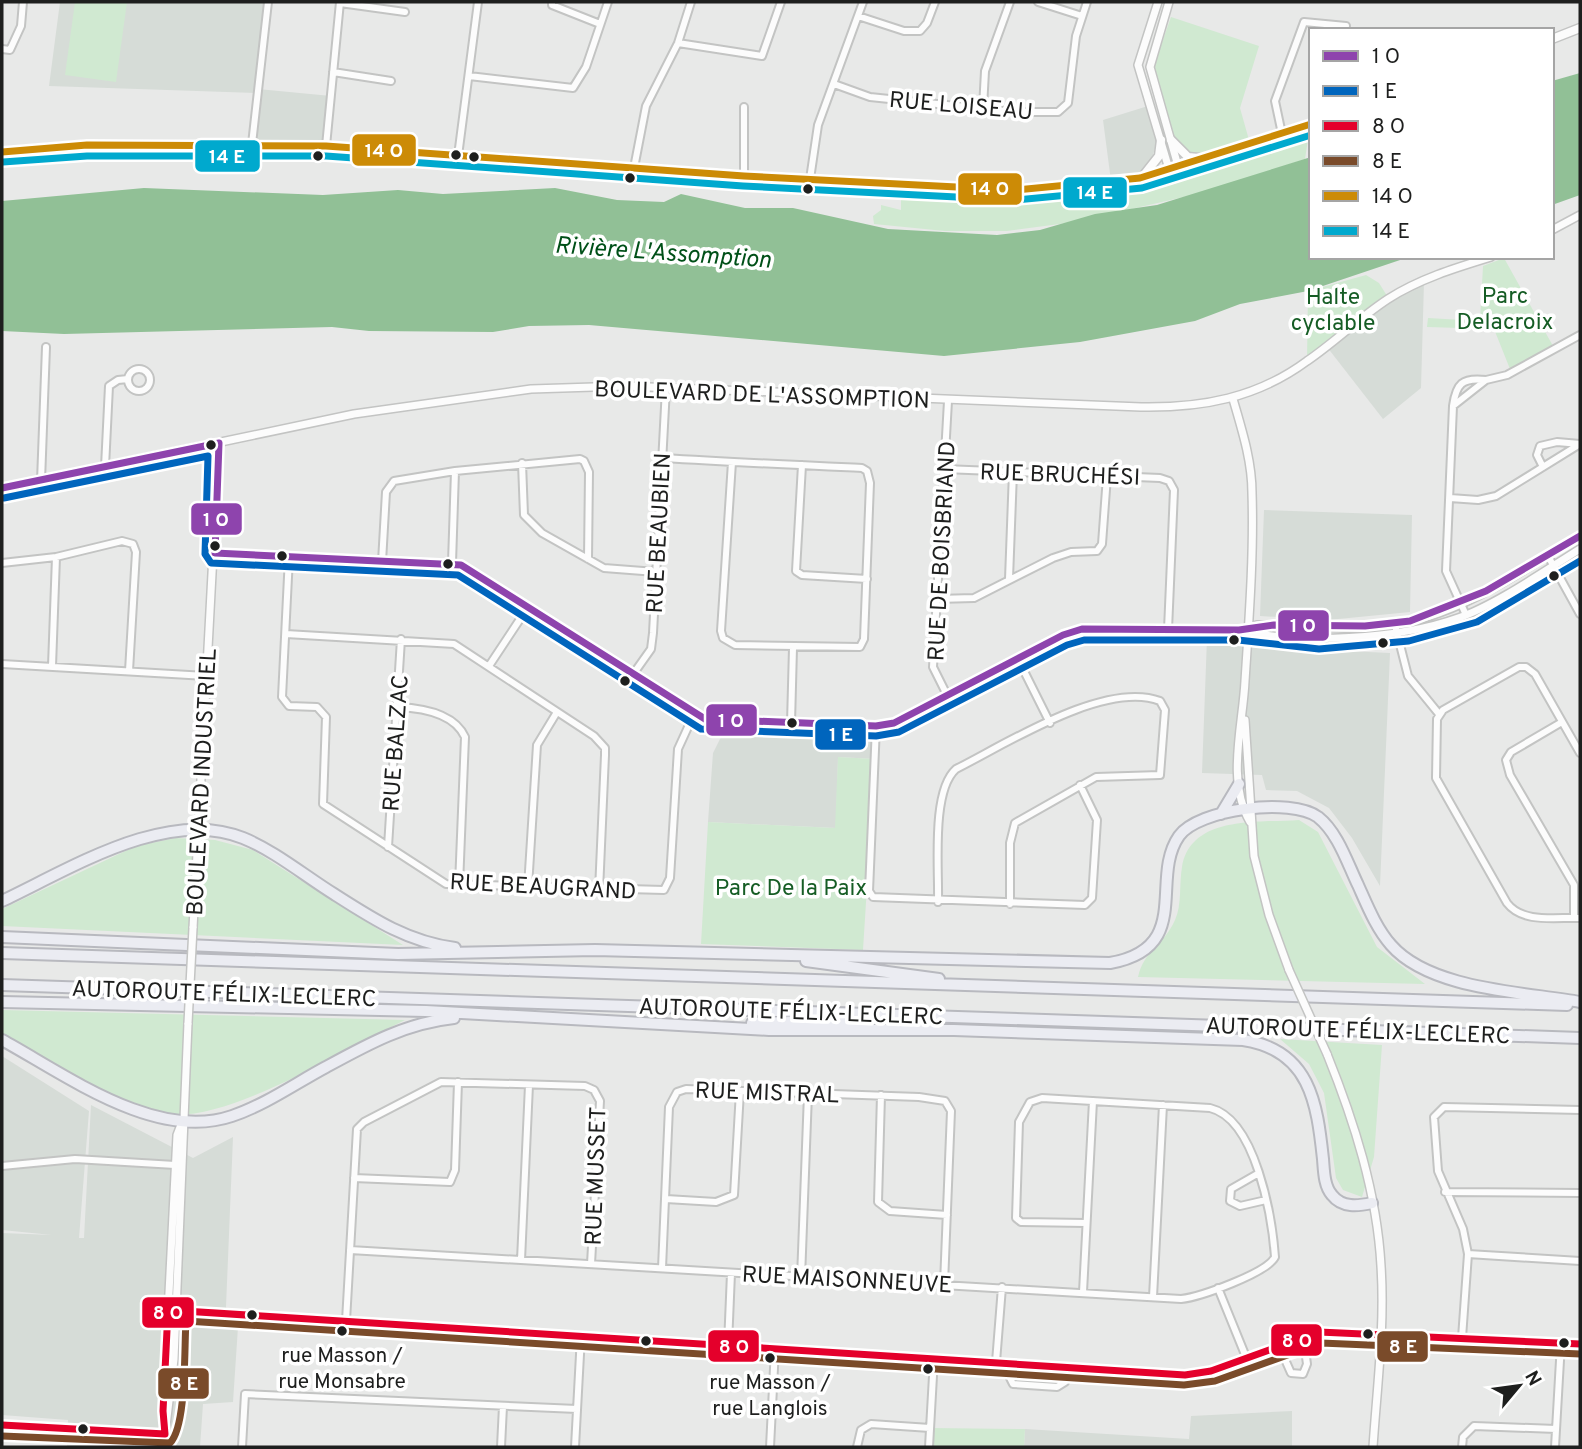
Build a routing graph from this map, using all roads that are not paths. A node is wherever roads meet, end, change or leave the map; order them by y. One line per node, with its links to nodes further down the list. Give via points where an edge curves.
1 (23, 2): 24 (street, via 16,38 10,50)
2 (268, 2): 35 (street)
3 (340, 2): 16 (street); 25 (street)
4 (478, 2): 26 (street)
5 (552, 2): 19 (street)
6 (608, 2): 19 (street)
7 (691, 2): 23 (street)
8 (781, 2): 23 (street, via 762,56)
9 (863, 2): 17 (street)
10 (935, 2): 17 (street, via 920,31 904,31)
11 (1010, 2): 30 (street, via 985,71)
12 (1038, 2): 18 (street)
13 (1087, 2): 18 (street, RUE LOISEAU)
14 (1158, 2): 33 (street, via 1138,65)
15 (1169, 2): 34 (street, via 1150,60)
16 (405, 12)
17 (858, 16): 28 (street)
18 (1082, 16): 30 (street, RUE LOISEAU, via 1064,109 1035,113)
19 (600, 24): 26 (street, via 586,67 573,88)
20 (1346, 26): 32 (street, via 1304,22 1275,101)
21 (1580, 28): 22 (main road)
22 (1554, 38)
23 (678, 43): 41 (street, via 646,106)
24 (2, 49)
25 (333, 72): 27 (street); 36 (street)
26 (468, 76): 38 (street)
27 (391, 81)
28 (834, 84): 30 (street, RUE LOISEAU, via 870,97); 44 (street, via 818,125)
29 (744, 107): 42 (street)
30 (983, 108)
31 (1309, 125): 32 (main road)
32 (1282, 134): 39 (main road)
33 (1161, 140): 40 (street); 43 (main road, via 1158,156)
34 (1171, 140): 39 (main road, via 1188,157); 40 (street)
35 (252, 144): 36 (main road); 37 (main road, via 86,145)
36 (326, 146): 38 (main road)
37 (2, 152)
38 (458, 156): 41 (main road)
39 (1206, 158): 40 (main road)
40 (1174, 167): 43 (main road)
41 (634, 168): 42 (main road)
42 (744, 176): 44 (main road)
43 (1142, 177): 44 (main road, via 1015,190)
44 (810, 180)
45 (1580, 215): 46 (street)
46 (1554, 229)
47 (1485, 259): 54 (street, BOULEVARD DE L'ASSOMPTION, via 1399,293 1293,371)
48 (1578, 336): 50 (street); 52 (street, via 1507,375)
49 (46, 347): 69 (street)
50 (1580, 347)
51 (128, 379): 63 (street, via 109,386)
52 (1486, 380): 56 (street); 56 (street, via 1462,381 1455,390)
53 (666, 388): 55 (street, BOULEVARD DE L'ASSOMPTION); 57 (street, BOULEVARD DE L'ASSOMPTION, via 509,391 354,414); 59 (street, RUE BEAUBIEN)
54 (1233, 400): 55 (street, BOULEVARD DE L'ASSOMPTION, via 1162,407); 93 (street, via 1252,482)
55 (948, 401): 65 (street, RUE DE BOISBRIAND)
56 (1453, 406): 71 (street)
57 (219, 443): 63 (street, BOULEVARD DE L'ASSOMPTION); 74 (street, BOULEVARD INDUSTRIEL)
58 (1580, 444): 64 (street); 64 (street, via 1540,446 1536,454)
59 (662, 458): 60 (street); 83 (street, RUE BEAUBIEN)
60 (732, 462): 62 (street); 97 (street, via 723,638 735,645)
61 (522, 463): 66 (street); 78 (street, via 524,515 542,533); 78 (street, via 584,461 589,472)
62 (802, 465): 84 (street, via 863,468 870,477); 84 (street, via 796,571)
63 (105, 467): 69 (street, BOULEVARD DE L'ASSOMPTION)
64 (1543, 467): 71 (street, via 1496,496)
65 (944, 469): 67 (street, RUE BRUCHÉSI); 86 (street, RUE DE BOISBRIAND)
66 (455, 471): 79 (street, via 399,479 390,485); 81 (street)
67 (1013, 472): 68 (street, RUE BRUCHÉSI); 85 (street)
68 (1107, 476): 85 (street, via 1102,544 1097,551 1066,553); 92 (street, RUE BRUCHÉSI, via 1160,478 1174,490)
69 (41, 481): 70 (street, BOULEVARD DE L'ASSOMPTION)
70 (2, 488)
71 (1450, 498): 87 (street, via 1446,571)
72 (1580, 536): 76 (street)
73 (1580, 550): 82 (street)
74 (215, 553): 77 (street); 104 (street, BOULEVARD INDUSTRIEL)
75 (56, 556): 80 (street); 100 (street); 102 (street, via 122,541 133,544)
76 (1548, 556): 82 (street); 87 (street)
77 (289, 557): 79 (street); 94 (street)
78 (588, 559): 83 (street, via 617,571)
79 (382, 562): 81 (street)
80 (2, 563)
81 (452, 563): 88 (street, via 478,574)
82 (1552, 566): 89 (street); 90 (street)
83 (656, 572): 103 (street, RUE BEAUBIEN, via 651,649)
84 (867, 579): 97 (street, via 862,645)
85 (1009, 579): 86 (street, via 974,598)
86 (937, 598): 105 (street, RUE DE BOISBRIAND, via 933,667)
87 (1461, 604): 90 (street); 91 (street)
88 (528, 607): 101 (street); 103 (street)
89 (1580, 614)
90 (1466, 615): 95 (street)
91 (1394, 624): 93 (street); 95 (street)
92 (1168, 630): 93 (street); 98 (street, via 1082,629)
93 (1244, 630): 95 (street, via 1344,637); 107 (street)
94 (286, 634): 96 (street); 121 (street, RUE BEAUGRAND, via 281,693 285,703 317,707 326,717 323,804)
95 (1397, 634): 110 (street, via 1408,676)
96 (401, 639): 101 (street, via 454,644); 106 (street, RUE BALZAC)
97 (793, 648): 112 (street)
98 (1018, 659): 105 (street); 113 (street)
99 (2, 664): 100 (street)
100 (52, 666): 102 (street)
101 (489, 666): 108 (street)
102 (129, 671): 104 (street)
103 (634, 673): 109 (street)
104 (206, 676): 120 (street, BOULEVARD INDUSTRIEL)
105 (948, 697): 114 (street, via 894,723)
106 (398, 707): 121 (street, RUE BALZAC); 122 (street, via 434,712 457,726 465,737)
107 (1244, 708): 116 (street); 118 (street)
108 (557, 712): 123 (street, via 537,745); 124 (street, via 605,748)
109 (694, 714): 112 (street, via 705,719); 124 (street, RUE BEAUGRAND, via 678,749 668,887 659,892)
110 (1439, 714): 111 (street, via 1518,667 1526,667 1535,674); 128 (street, via 1436,778 1507,904 1528,916)
111 (1562, 722): 115 (street); 128 (street, via 1511,752 1506,760 1510,775 1574,885)
112 (791, 723): 114 (street)
113 (1050, 723): 117 (street, via 1102,700 1155,699 1163,705 1160,775 1096,777); 126 (street, via 948,776 941,800)
114 (876, 726): 126 (street, via 870,888 876,898)
115 (1580, 753)
116 (1239, 784): 118 (street); 119 (highway)
117 (1080, 785): 127 (street, via 1015,823 1010,843); 127 (street, via 1097,820 1093,898 1085,905)
118 (1248, 810): 119 (highway); 136 (highway, via 1300,809 1324,823 1380,931 1394,949 1414,963 1471,984); 159 (street, bridge, via 1265,901 1355,1130)
119 (1221, 814): 132 (highway, via 1194,822 1178,837 1170,859 1168,906 1161,927 1144,948 1121,961 1070,964)
120 (198, 831): 125 (highway, via 146,835); 130 (highway, via 232,834 255,844 403,935); 150 (street, BOULEVARD INDUSTRIEL, bridge)
121 (388, 847): 122 (street, RUE BEAUGRAND, via 437,880)
122 (459, 885): 123 (street, RUE BEAUGRAND)
123 (528, 887): 124 (street, RUE BEAUGRAND)
124 (599, 891)
125 (2, 901)
126 (938, 902): 127 (street)
127 (1010, 904)
128 (1577, 917)
129 (2, 937): 130 (highway, via 398,954)
130 (478, 951): 132 (highway)
131 (2, 953): 134 (highway, AUTOROUTE FÉLIX-LECLERC)
132 (769, 956): 134 (highway)
133 (2, 985): 138 (highway, AUTOROUTE FÉLIX-LECLERC)
134 (980, 986): 136 (highway, AUTOROUTE FÉLIX-LECLERC)
135 (2, 1002): 137 (highway)
136 (1580, 1004)
137 (483, 1015): 139 (highway); 150 (highway, via 404,1028 239,1114)
138 (939, 1016): 139 (highway); 140 (highway, AUTOROUTE FÉLIX-LECLERC)
139 (693, 1025): 159 (highway, via 1250,1041 1283,1055 1309,1087 1331,1194 1348,1205)
140 (1580, 1038)
141 (2, 1040): 150 (highway, via 130,1109)
142 (458, 1082): 143 (street); 154 (street, via 436,1084 360,1125); 154 (street, via 455,1170 450,1182)
143 (529, 1085): 164 (street); 166 (street, RUE MUSSET, via 585,1086 594,1090 600,1101)
144 (740, 1091): 145 (street, RUE MISTRAL); 157 (street, RUE MISTRAL, via 686,1089 675,1095 669,1107); 157 (street, via 734,1195 716,1202)
145 (808, 1094): 146 (street, RUE MISTRAL); 169 (street)
146 (881, 1096): 160 (street, via 878,1202 890,1211); 160 (street, RUE MISTRAL, via 938,1098 948,1105)
147 (1093, 1101): 148 (street); 161 (street); 161 (street, via 1042,1098 1030,1102 1018,1135 1016,1218 1021,1222)
148 (1163, 1105): 153 (street, RUE MAISONNEUVE, via 1221,1111 1234,1125); 174 (street)
149 (1580, 1110): 155 (street, via 1444,1107 1436,1113 1433,1126)
150 (182, 1121): 151 (street, BOULEVARD INDUSTRIEL); 175 (street, BOULEVARD INDUSTRIEL, via 185,1136)
151 (175, 1165): 152 (street, via 75,1159); 175 (street, BOULEVARD INDUSTRIEL)
152 (2, 1166)
153 (1259, 1173): 158 (street, RUE MAISONNEUVE); 158 (street, via 1231,1189 1230,1201 1240,1206)
154 (354, 1178): 162 (street)
155 (1445, 1192): 156 (street); 163 (street, via 1463,1229)
156 (1580, 1193)
157 (666, 1199): 167 (street, RUE MISTRAL)
158 (1266, 1200): 172 (street, RUE MAISONNEUVE, via 1273,1262)
159 (1372, 1203): 177 (street, via 1381,1261)
160 (947, 1216): 170 (street)
161 (1086, 1223): 173 (street)
162 (350, 1250): 164 (street, RUE MAISONNEUVE); 176 (street)
163 (1468, 1254): 165 (street); 180 (street)
164 (522, 1260): 166 (street, RUE MAISONNEUVE)
165 (1580, 1261)
166 (592, 1264): 167 (street, RUE MAISONNEUVE)
167 (662, 1268): 168 (street, RUE MAISONNEUVE)
168 (731, 1273): 169 (street, RUE MAISONNEUVE); 183 (street)
169 (801, 1278): 170 (street, RUE MAISONNEUVE)
170 (944, 1284): 171 (street, RUE MAISONNEUVE)
171 (1002, 1287): 173 (street, RUE MAISONNEUVE); 188 (street)
172 (1218, 1287): 174 (street, RUE MAISONNEUVE, via 1188,1298); 186 (street)
173 (1083, 1292): 174 (street, RUE MAISONNEUVE)
174 (1153, 1297)
175 (172, 1310): 176 (street); 196 (street, BOULEVARD INDUSTRIEL, via 170,1409)
176 (346, 1321): 178 (street)
177 (1381, 1333): 179 (street); 180 (street); 204 (street)
178 (581, 1336): 183 (street); 192 (street)
179 (1303, 1336): 184 (street); 184 (street, via 1307,1364 1303,1374 1291,1373)
180 (1462, 1338): 181 (street)
181 (1561, 1343): 182 (street); 195 (street)
182 (1580, 1344)
183 (728, 1345): 185 (street)
184 (1279, 1346): 186 (street)
185 (775, 1348): 187 (street); 201 (street)
186 (1246, 1357): 190 (street, via 1198,1374)
187 (933, 1358): 188 (street); 194 (street)
188 (996, 1362): 189 (street)
189 (1008, 1364): 190 (street); 190 (street, via 1013,1384 1056,1387 1065,1382)
190 (1067, 1367)
191 (503, 1406): 192 (street); 198 (street, via 245,1394); 199 (street)
192 (577, 1409): 200 (street)
193 (2, 1424): 196 (street)
194 (930, 1428): 202 (street, via 871,1424 861,1430); 203 (street)
195 (1556, 1429): 205 (street, via 1474,1426 1463,1437); 206 (street)
196 (165, 1434): 197 (street, BOULEVARD INDUSTRIEL)
197 (164, 1447)
198 (242, 1447)
199 (501, 1447)
200 (575, 1447)
201 (769, 1447)
202 (857, 1447)
203 (929, 1447)
204 (1373, 1447)
205 (1462, 1447)
206 (1555, 1447)

